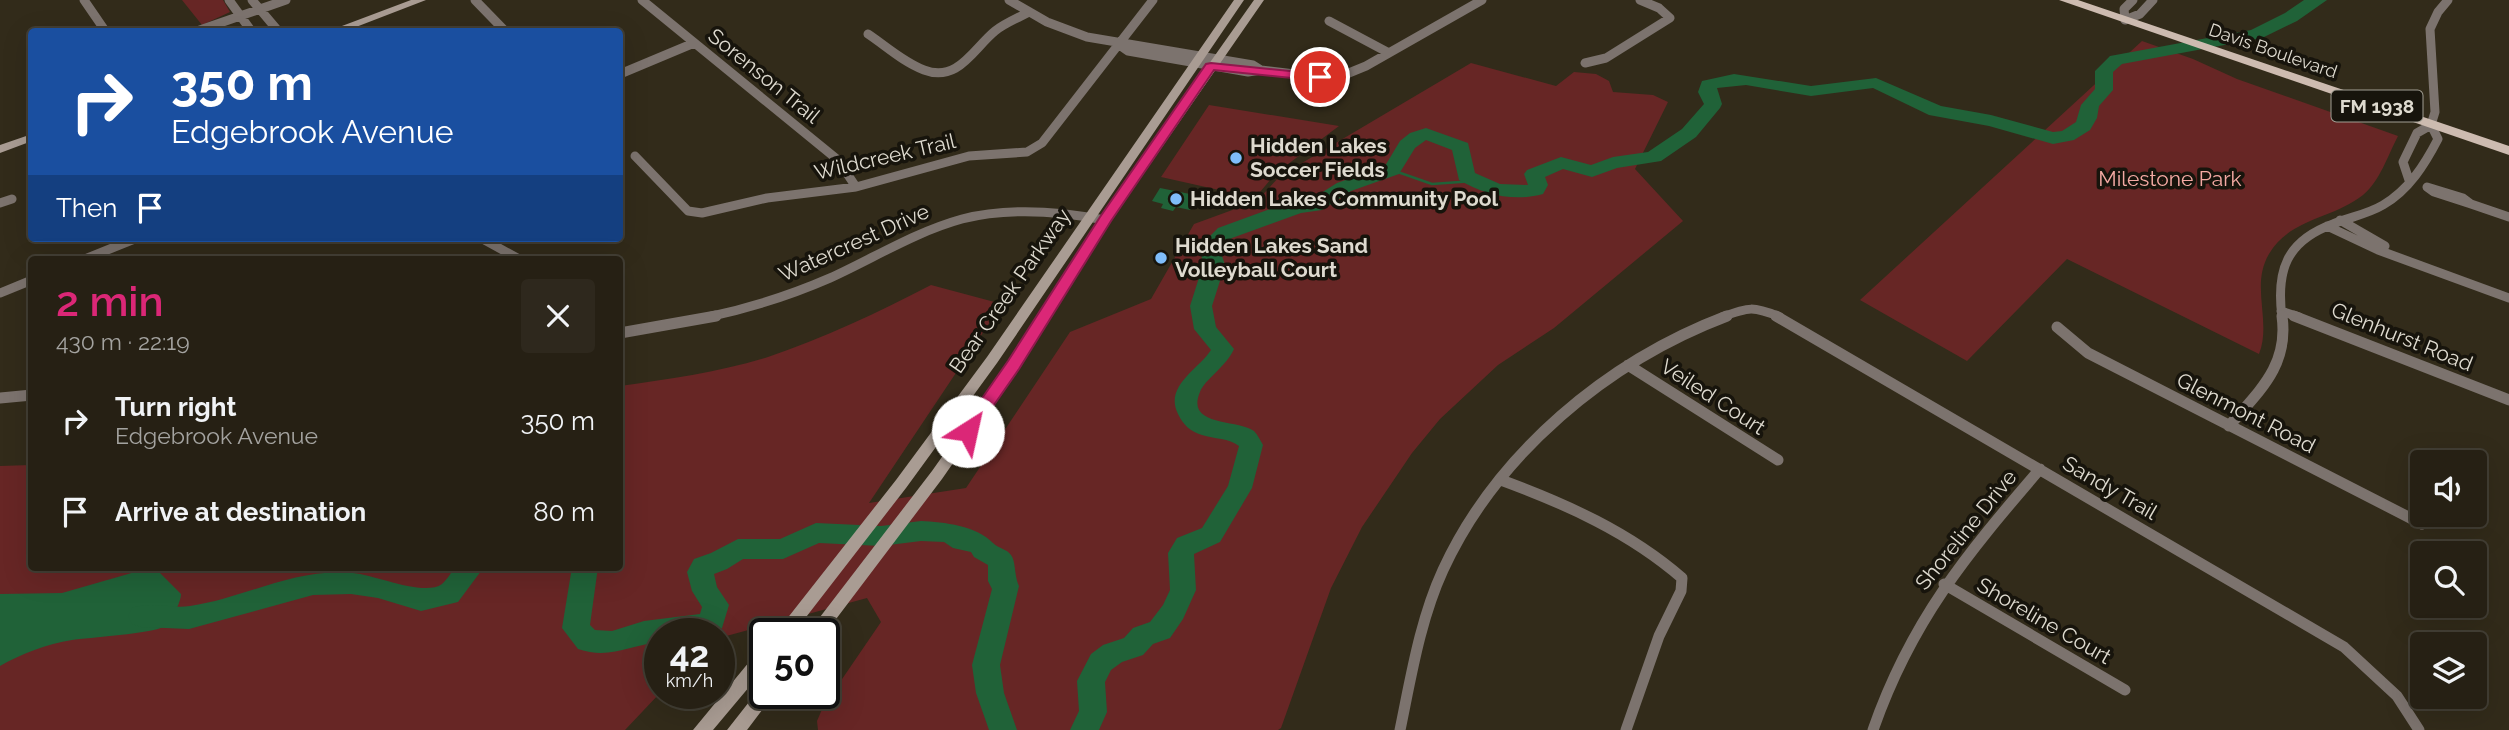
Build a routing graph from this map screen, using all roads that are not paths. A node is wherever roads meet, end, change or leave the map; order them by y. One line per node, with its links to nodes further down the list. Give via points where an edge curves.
1 (84, 0): 24 (street)
2 (229, 0): 21 (street)
3 (252, 0): 19 (street)
4 (286, 0): 19 (street)
5 (421, 0): 28 (main road)
6 (474, 0): 29 (street)
7 (642, 0): 31 (street, Sorenson Trail)
8 (1009, 0): 20 (street)
9 (1153, 0): 32 (street, Wildcreek Trail)
10 (1239, 0): 34 (main road, Bear Creek Parkway)
11 (1259, 0): 35 (main road, Bear Creek Parkway)
12 (1464, 0): 18 (street)
13 (1640, 0): 36 (street, via 1670,18 1606,58)
14 (2064, 0): 22 (main road, Davis Boulevard / FM 1938)
15 (2133, 0): 22 (street, via 2124,9)
16 (2151, 0): 22 (street, via 2140,14)
17 (2448, 0): 38 (street, via 2430,29 2435,112)
18 (1478, 2): 33 (street)
19 (260, 9): 21 (street); 27 (street)
20 (1029, 12): 30 (street, via 996,30 957,70 944,73 920,68); 32 (street, via 1066,30)
21 (239, 16): 25 (street); 26 (street)
22 (2125, 20): 38 (main road, Davis Boulevard / FM 1938)
23 (1329, 21): 33 (street)
24 (103, 28)
25 (205, 28)
26 (249, 28)
27 (276, 28)
28 (342, 28)
29 (502, 28)
30 (869, 34)
31 (694, 43): 37 (street); 44 (street, Sorenson Trail, via 838,160)
32 (1118, 44): 34 (street, via 1128,51); 44 (street, Wildcreek Trail, via 1036,147 1027,152 969,156)
33 (1389, 53): 35 (street, via 1344,75 1320,77 1248,72)
34 (1197, 60): 35 (street); 47 (main road, Bear Creek Parkway)
35 (1213, 62): 49 (main road, Bear Creek Parkway)
36 (1585, 62)
37 (623, 73)
38 (2431, 125): 41 (main road, Davis Boulevard / FM 1938); 43 (street, via 2438,139 2422,170); 43 (street, via 2417,133 2403,162)
39 (28, 138): 40 (main road)
40 (0, 149)
41 (2509, 151)
42 (635, 156): 44 (street, Wildcreek Trail, via 694,214 767,198)
43 (2409, 180): 48 (street); 50 (street, via 2386,203)
44 (856, 187)
45 (12, 199): 46 (street)
46 (0, 204)
47 (1090, 216): 49 (street, Watercrest Drive); 62 (street, Watercrest Drive, via 1030,209 973,216 918,234 833,277 772,300 702,319); 73 (main road, Bear Creek Parkway, via 992,360)
48 (2509, 217)
49 (1105, 220): 74 (main road, Bear Creek Parkway, via 1014,365)
50 (2340, 220): 51 (street); 54 (street)
51 (2327, 226): 54 (street); 60 (street, via 2301,241 2283,265 2278,280)
52 (127, 242): 55 (street)
53 (488, 242): 56 (street)
54 (2396, 254): 59 (street)
55 (92, 256)
56 (514, 256)
57 (28, 282): 58 (street)
58 (0, 293)
59 (2509, 299)
60 (2281, 311): 66 (street, Glenhurst Road); 67 (street, via 2283,348 2275,367)
61 (2057, 327): 67 (street, Glenmont Road, via 2088,353)
62 (623, 332)
63 (1628, 365): 68 (street, Veiled Court); 69 (street, Sandy Trail, via 1724,316 1746,307 1757,308); 70 (street, via 1537,437)
64 (28, 395): 65 (street)
65 (0, 398)
66 (2509, 400)
67 (2229, 426): 71 (street, Glenmont Road)
68 (1777, 460)
69 (2040, 469): 72 (street, Shoreline Drive); 83 (street, Sandy Trail, via 2344,647 2391,691)
70 (1501, 480): 80 (street, via 1442,570); 81 (street, via 1609,528 1682,578 1682,591 1659,636)
71 (2410, 518)
72 (1944, 584): 76 (street, Shoreline Court); 82 (street, Shoreline Drive, via 1897,665)
73 (796, 618)
74 (827, 618)
75 (749, 674): 78 (main road)
76 (2125, 690)
77 (753, 709): 79 (main road)
78 (702, 730)
79 (736, 730)
80 (1400, 730)
81 (1626, 730)
82 (1873, 730)
83 (2419, 730)

